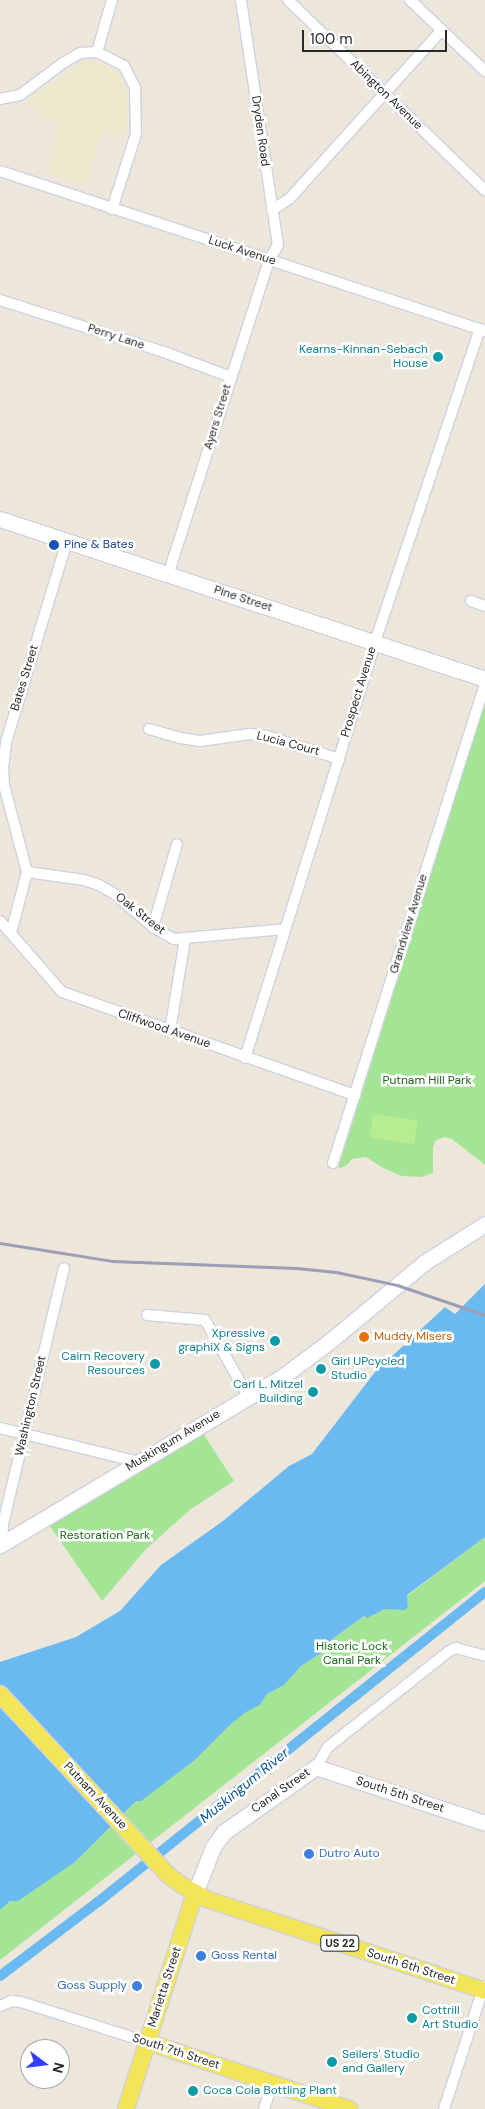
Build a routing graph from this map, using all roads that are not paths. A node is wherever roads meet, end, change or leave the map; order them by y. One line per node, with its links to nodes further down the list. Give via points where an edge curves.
1 (112, 0): 6 (street)
2 (241, 0): 13 (street, Dryden Road)
3 (288, 0): 8 (street, Abington Avenue)
4 (410, 0): 5 (street)
5 (442, 30): 7 (street); 8 (street)
6 (98, 52): 9 (street, via 80,53 20,95); 12 (street, via 124,66 135,88 136,134)
7 (485, 71)
8 (384, 94): 11 (street, Abington Avenue); 13 (street, via 289,199)
9 (0, 99)
10 (0, 172): 12 (street, Luck Avenue)
11 (485, 190)
12 (112, 209): 14 (street, Luck Avenue)
13 (272, 210): 14 (street, Dryden Road, via 278,245)
14 (269, 260): 16 (street, Luck Avenue); 17 (street, Ayers Street)
15 (0, 300): 17 (street, Perry Lane, via 164,352)
16 (482, 330): 23 (street, Prospect Avenue)
17 (231, 377): 20 (street, Ayers Street)
18 (0, 519): 19 (main road, Pine Street)
19 (67, 541): 20 (main road, Pine Street); 29 (street, Bates Street, via 6,742 4,785)
20 (168, 575): 23 (main road, Pine Street)
21 (471, 601): 22 (street)
22 (485, 606)
23 (375, 642): 24 (main road, Pine Street); 27 (street, Prospect Avenue)
24 (485, 679)
25 (485, 684): 37 (street, Grandview Avenue)
26 (149, 729): 27 (street, Lucia Court, via 200,741 250,734 267,736)
27 (339, 759): 32 (street, Prospect Avenue)
28 (177, 844): 31 (street)
29 (27, 872): 31 (street, Oak Street, via 99,885 116,895); 33 (street, Bates Street)
30 (0, 921): 33 (street, Cliffwood Avenue)
31 (152, 927): 34 (street, Oak Street, via 174,939)
32 (285, 929): 34 (street, Oak Street); 36 (street, Prospect Avenue)
33 (11, 933): 35 (street, Cliffwood Avenue, via 62,992)
34 (185, 939): 35 (street)
35 (170, 1032): 36 (street, Cliffwood Avenue)
36 (245, 1058): 37 (street, Cliffwood Avenue)
37 (355, 1094): 38 (street, Grandview Avenue)
38 (333, 1163)
39 (485, 1224): 42 (main road, Muskingum Avenue, via 425,1262 307,1359)
40 (64, 1268): 44 (street, Washington Street)
41 (147, 1315): 42 (street, via 206,1320)
42 (248, 1396): 45 (main road, Muskingum Avenue)
43 (0, 1428): 44 (street)
44 (24, 1434): 45 (street); 46 (street, Washington Street)
45 (139, 1462): 46 (main road, Muskingum Avenue)
46 (1, 1545)
47 (485, 1656): 49 (street, Canal Street, via 456,1648 443,1656 328,1747)
48 (0, 1694): 51 (main road, Putnam Avenue / US 22, via 168,1875)
49 (316, 1767): 50 (main road, South 5th Street); 51 (main road, Canal Street, via 224,1832 213,1847)
50 (485, 1823)
51 (196, 1893): 52 (main road, South 6th Street / US 22, via 206,1899); 54 (main road, Marietta Street)
52 (484, 1988): 59 (street)
53 (1, 2006): 54 (street, South 7th Street, via 12,2001 21,2002)
54 (147, 2042): 55 (main road, South 7th Street); 56 (main road, Marietta Street)
55 (272, 2084): 57 (street); 58 (main road, South 7th Street)
56 (126, 2109)
57 (264, 2109)
58 (349, 2109)
59 (444, 2109)

